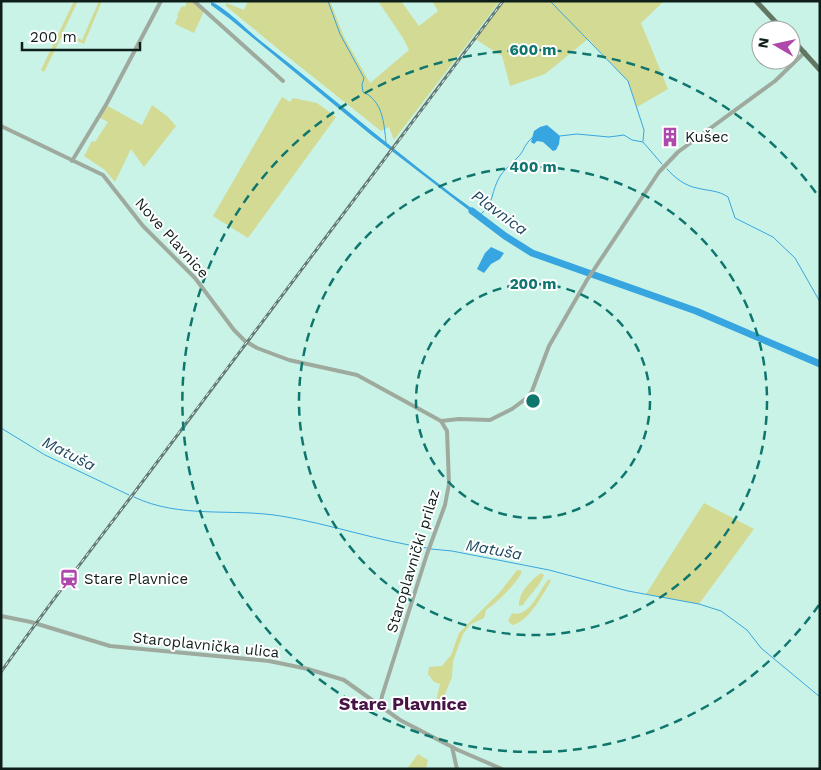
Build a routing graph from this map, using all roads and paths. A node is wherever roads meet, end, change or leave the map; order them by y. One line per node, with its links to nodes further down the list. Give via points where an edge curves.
1 (161, 1): 10 (street)
2 (194, 1): 8 (street)
3 (756, 1): 4 (main road)
4 (774, 20)
5 (801, 48): 6 (main road)
6 (805, 52): 7 (main road); 12 (street, via 775,81 678,152 660,172 587,280 549,346 528,397 490,420)
7 (820, 70)
8 (284, 81)
9 (1, 126): 10 (street, Nove Plavnice)
10 (72, 161): 11 (street, Nove Plavnice, via 106,179 143,226 195,278 246,342 289,360 357,374)
11 (441, 421): 12 (street); 13 (street, Staroplavnički prilaz)
12 (453, 421): 13 (street)
13 (446, 431): 15 (street, Staroplavnički prilaz, via 449,484 445,505)
14 (1, 616): 16 (street, Staroplavnička ulica, via 110,646 269,661 308,669 344,680)
15 (382, 696): 16 (street); 17 (street, Staroplavnički prilaz)
16 (369, 698): 17 (street, Staroplavnička ulica)
17 (384, 709): 18 (street, Staroplavnička ulica)
18 (452, 747): 19 (street); 20 (street, Staroplavnička ulica)
19 (457, 769)
20 (502, 769)

